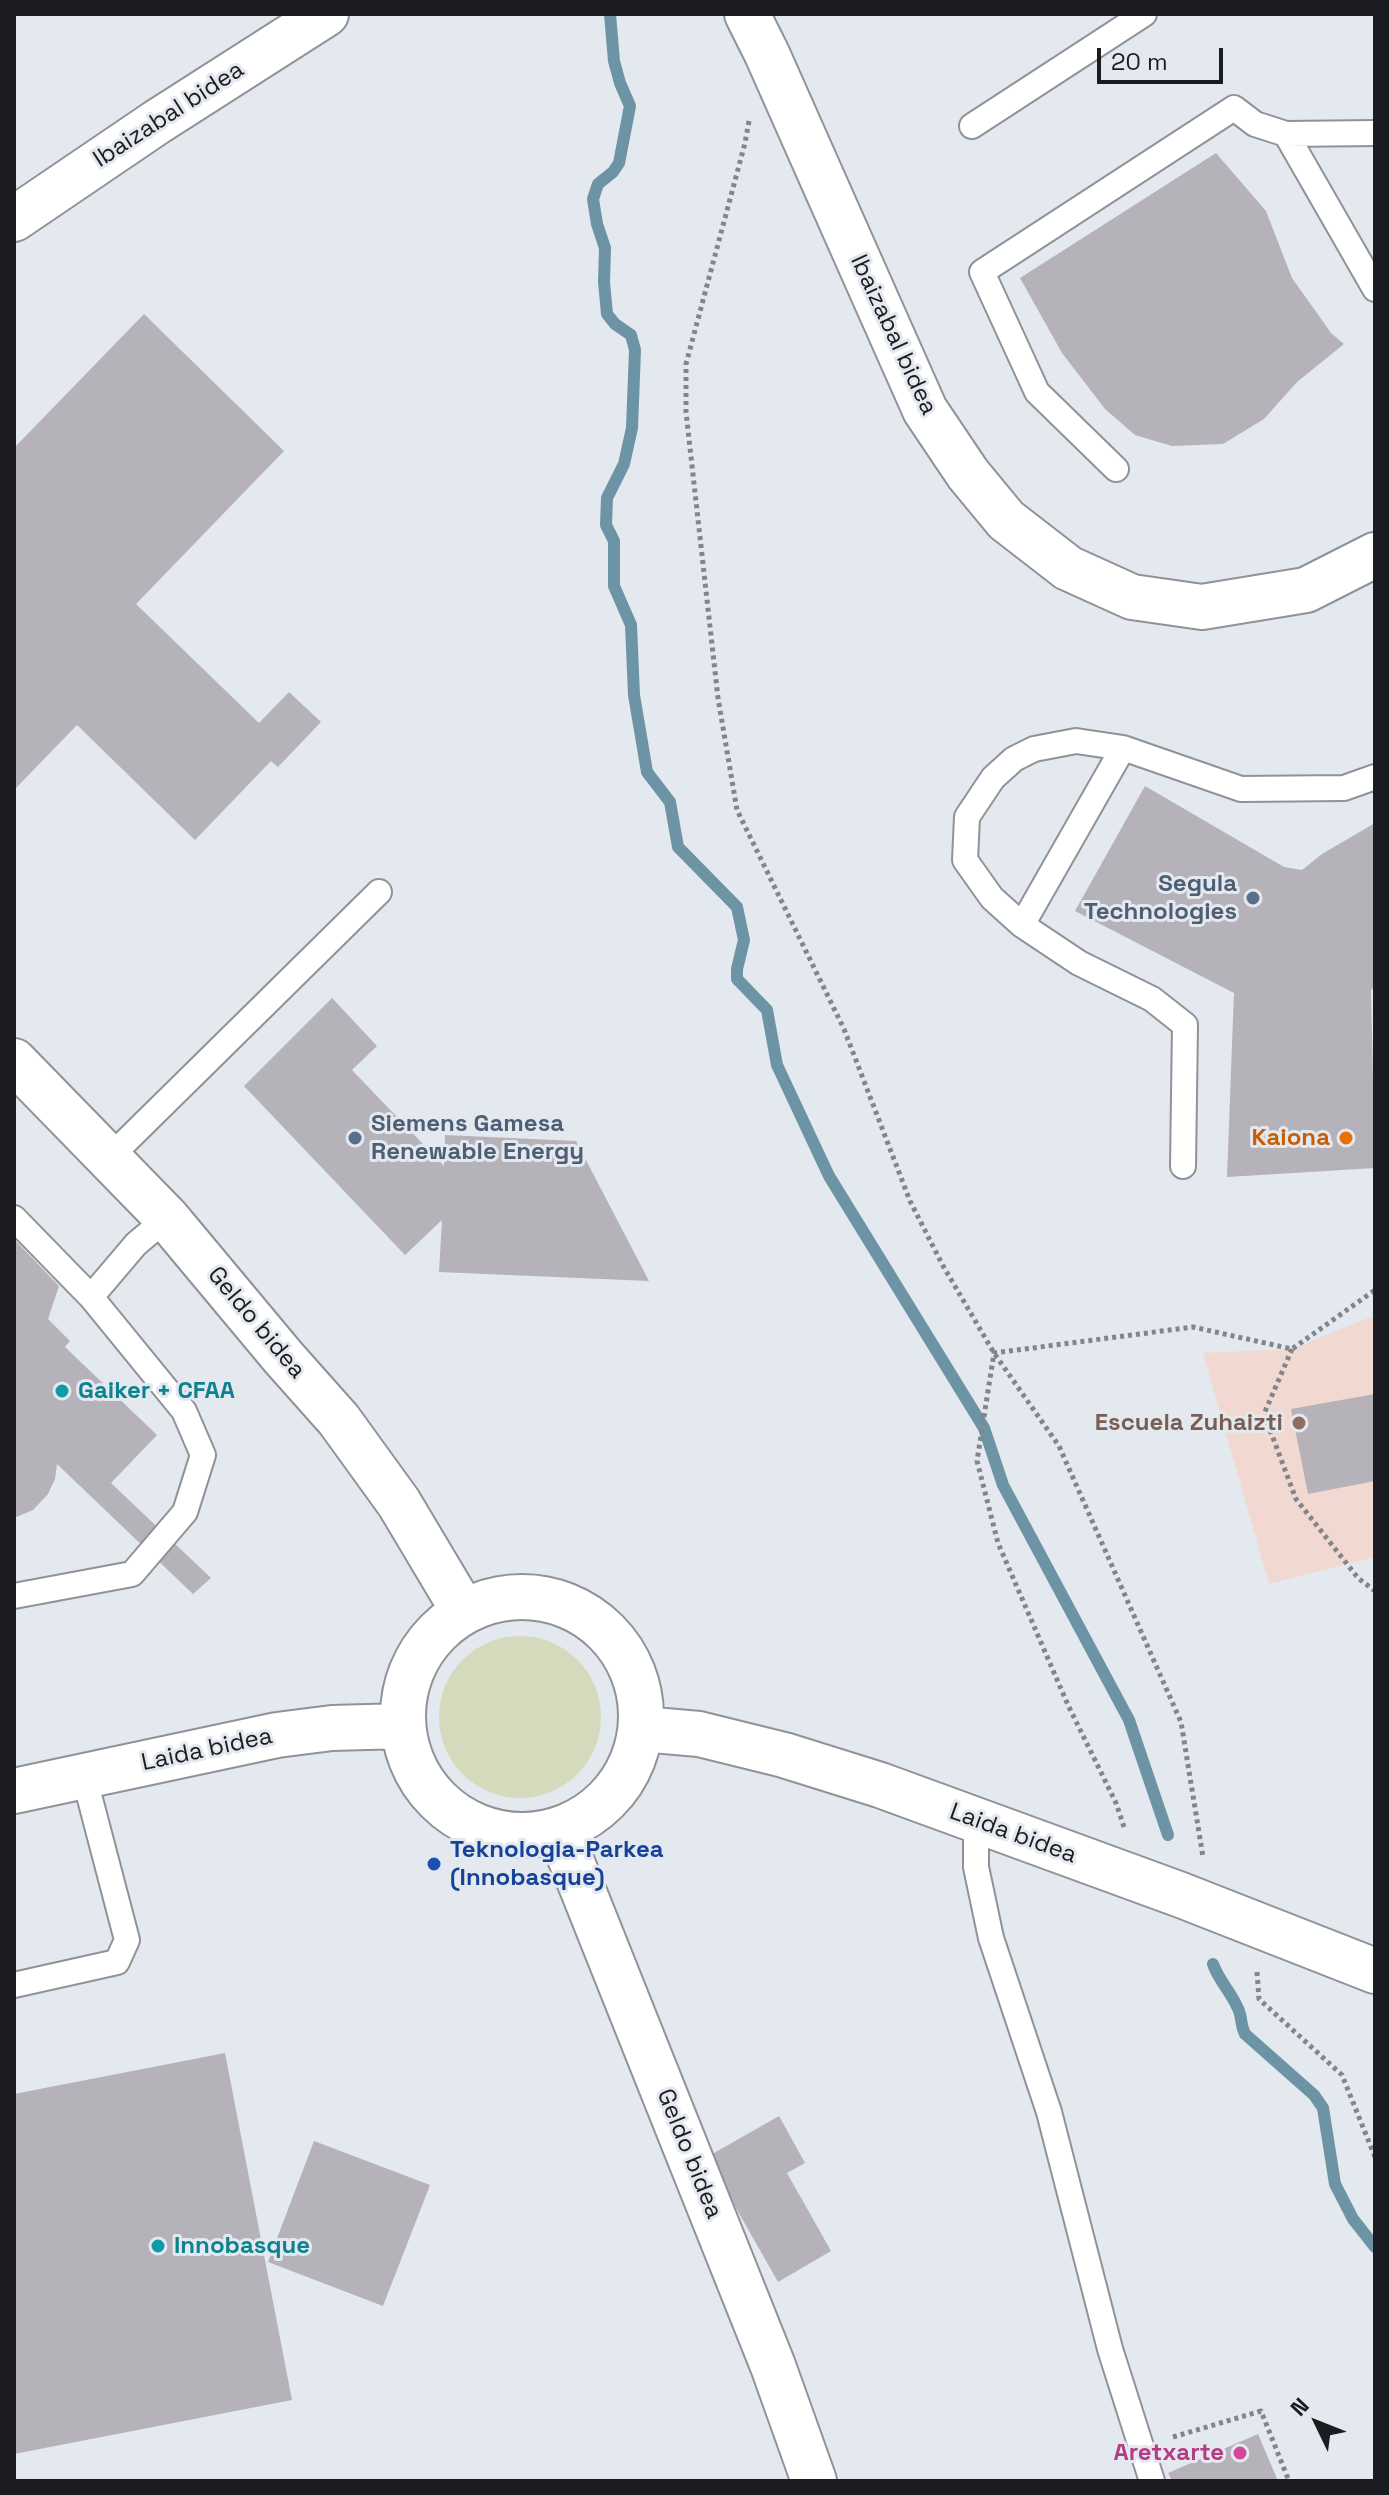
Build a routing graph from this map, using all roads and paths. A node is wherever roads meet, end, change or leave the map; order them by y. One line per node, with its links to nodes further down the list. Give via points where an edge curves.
1 (326, 14): 8 (street, Ibaizabal bidea)
2 (747, 14): 11 (street, Ibaizabal bidea, via 925,410 1006,520 1068,568 1132,597 1202,607 1306,590)
3 (1144, 14): 5 (lane)
4 (750, 114): 24 (path, via 686,364 686,412 718,698 737,810 844,1029 910,1201)
5 (972, 126)
6 (1375, 133): 7 (lane)
7 (1286, 134): 9 (lane); 10 (lane, via 1255,124 1234,108 982,272 1037,392)
8 (14, 219)
9 (1375, 289)
10 (1116, 469)
11 (1367, 562)
12 (1123, 748): 13 (lane, via 1241,789 1344,788); 15 (lane); 15 (lane, via 1076,741 1034,749 993,778 967,817 965,860 992,898)
13 (1375, 777)
14 (379, 892): 17 (lane)
15 (1022, 925): 18 (lane, via 1079,963 1152,999 1185,1025)
16 (14, 1061): 17 (street, Geldo bidea)
17 (109, 1158): 20 (street, Geldo bidea)
18 (1183, 1166)
19 (14, 1218): 22 (lane)
20 (167, 1218): 22 (lane, via 136,1244); 27 (street, Geldo bidea, via 339,1420 399,1503)
21 (1375, 1290): 23 (path)
22 (91, 1297): 26 (lane, via 184,1411 203,1455 185,1512 132,1574)
23 (1292, 1349): 24 (path, via 1193,1327); 25 (path, via 1264,1414 1296,1499 1358,1578)
24 (994, 1353): 33 (path, via 977,1461 998,1543); 35 (path, via 1059,1446 1181,1722)
25 (1375, 1591)
26 (14, 1596)
27 (464, 1612): 28 (street, via 437,1633 416,1660 405,1692); 29 (street, via 499,1599 536,1597 572,1607 604,1628 627,1657 640,1692)
28 (403, 1726): 30 (street, Laida bidea, via 277,1735); 34 (street, via 417,1772 429,1792 456,1816 488,1831 523,1836)
29 (642, 1729): 32 (street, Laida bidea, via 699,1734 784,1755); 34 (street, via 632,1763 615,1792 590,1815)
30 (84, 1776): 31 (street, Laida bidea); 38 (lane, via 127,1940 117,1962)
31 (14, 1791)
32 (976, 1821): 36 (street, Laida bidea); 40 (lane, via 976,1867 991,1938 1049,2112 1110,2349)
33 (1124, 1827)
34 (559, 1830): 41 (street, Geldo bidea)
35 (1203, 1858)
36 (1375, 1971)
37 (1257, 1972): 39 (path, via 1259,1999 1342,2075)
38 (14, 1985)
39 (1375, 2157)
40 (1141, 2446): 42 (lane); 43 (path, via 1261,2411)
41 (814, 2481)
42 (1152, 2481)
43 (1289, 2481)

